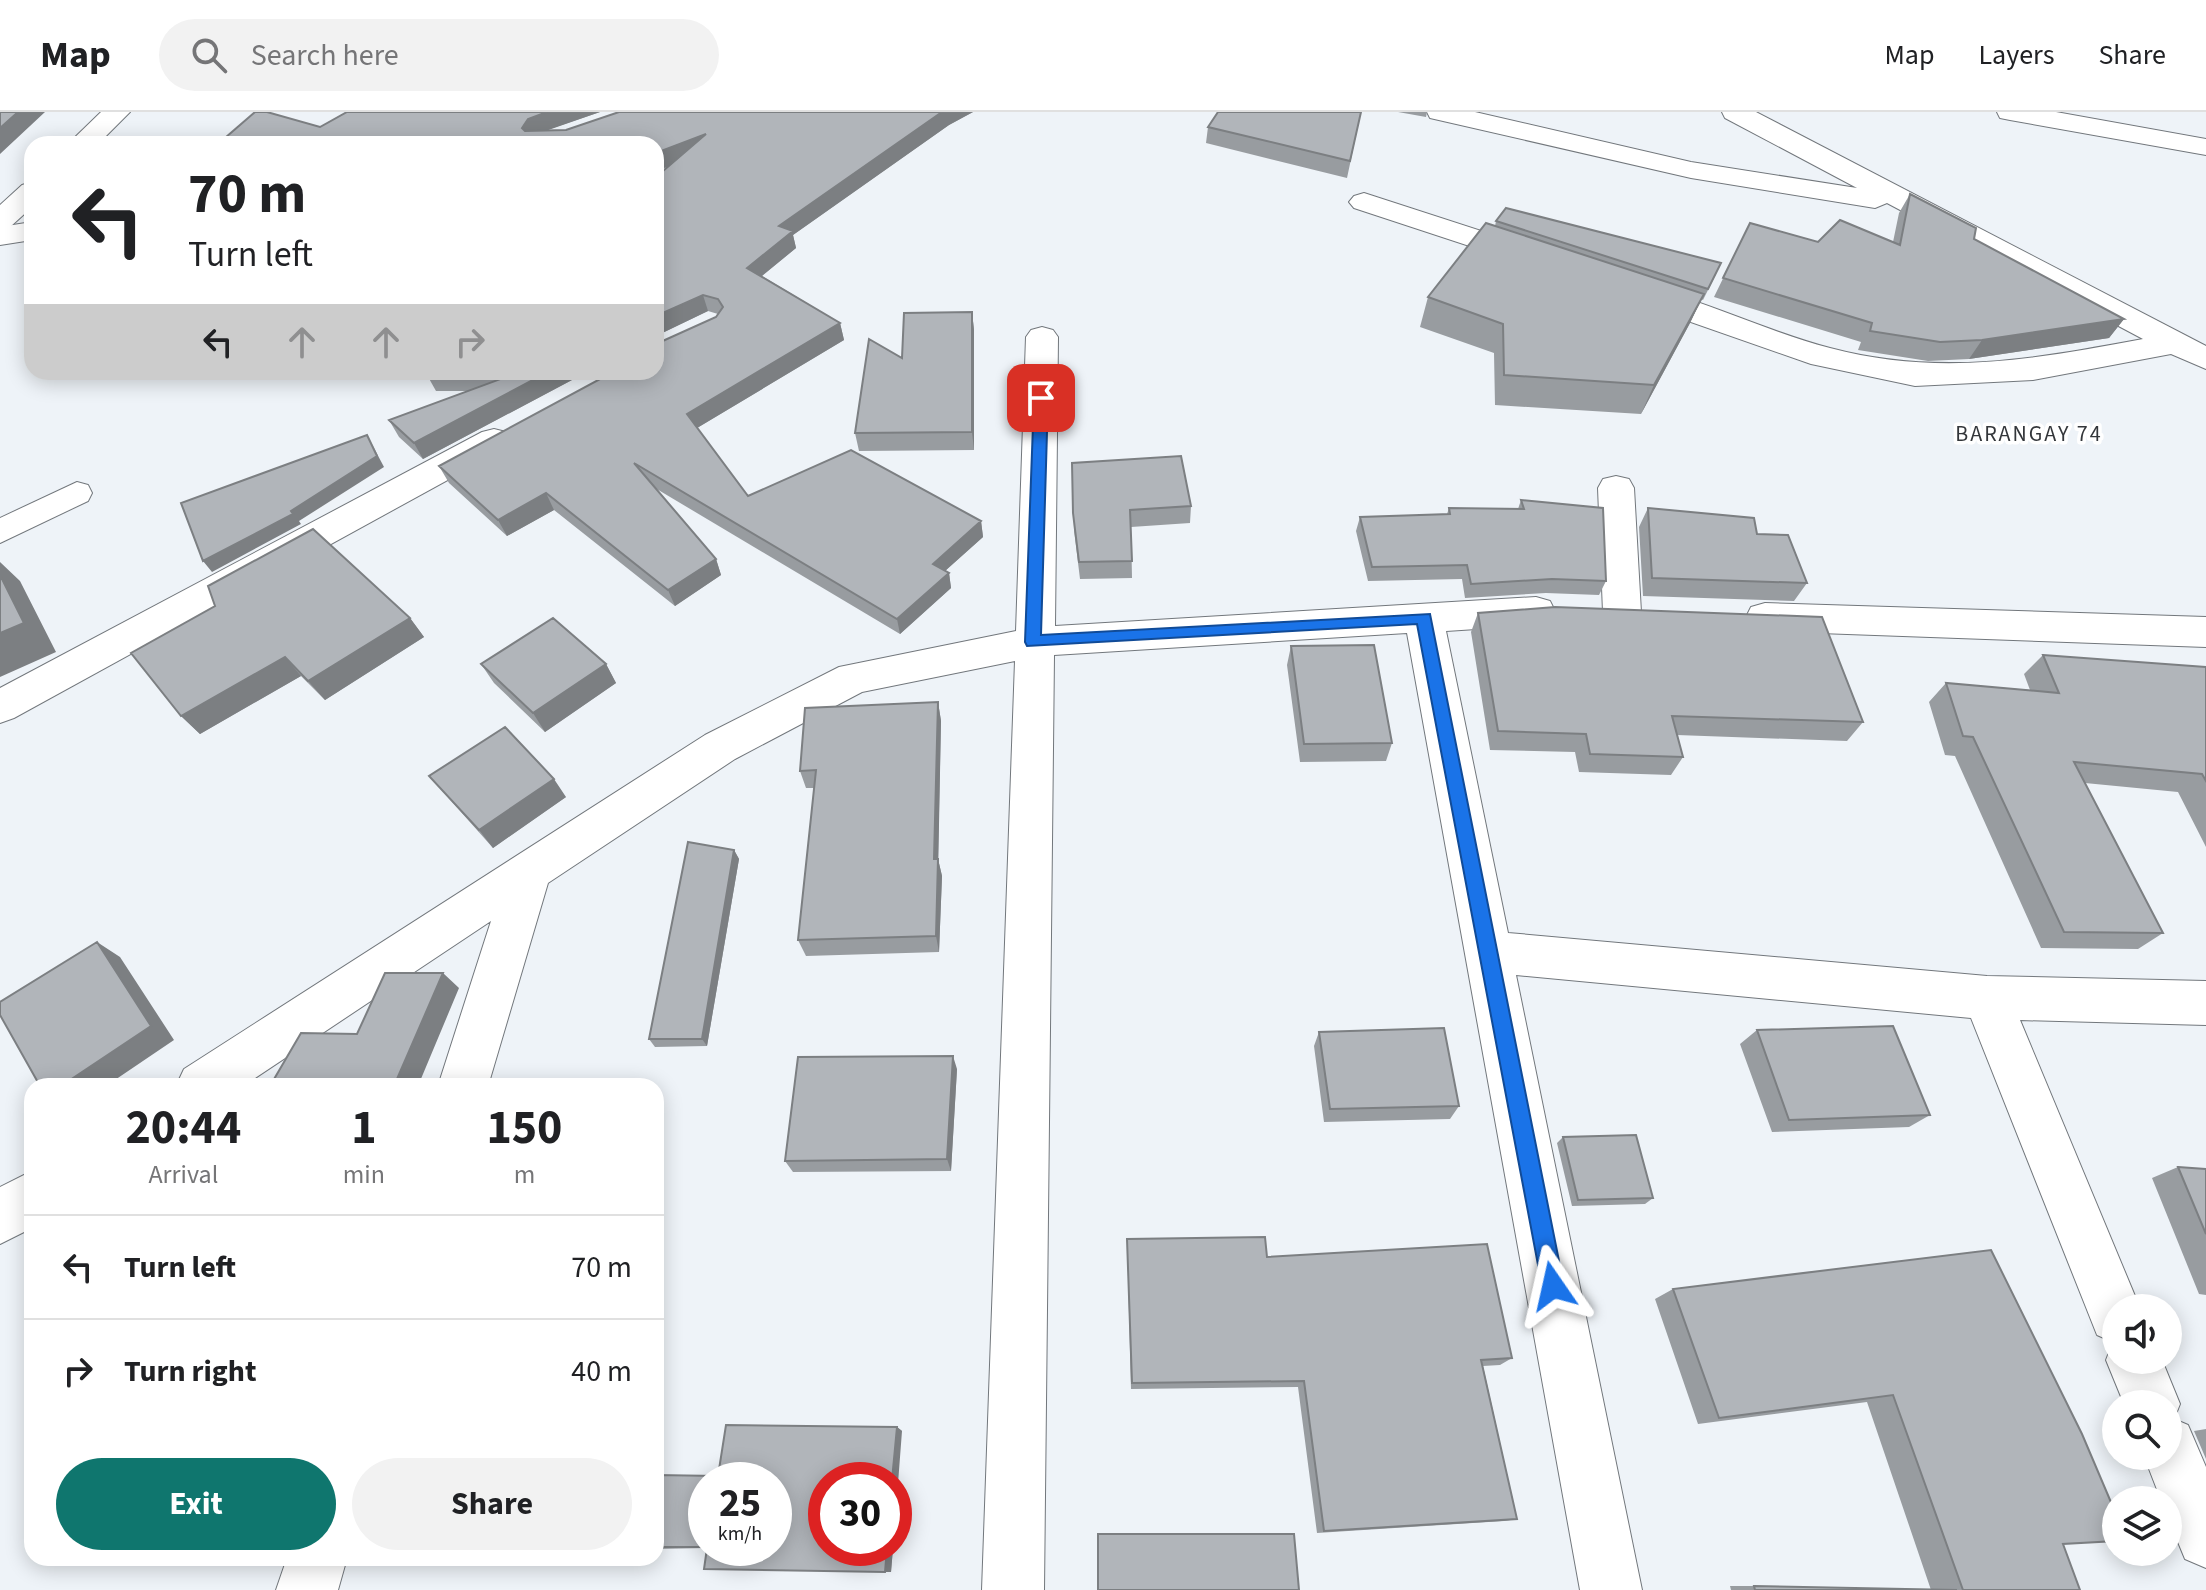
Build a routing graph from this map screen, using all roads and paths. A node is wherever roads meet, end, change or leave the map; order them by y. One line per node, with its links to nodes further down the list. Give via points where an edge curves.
1 (117, 112): 5 (street)
2 (1440, 112): 9 (street, via 1691,170)
3 (1735, 112): 9 (street)
4 (2010, 112): 6 (street)
5 (91, 136)
6 (2206, 147)
7 (24, 198): 10 (street)
8 (1364, 202): 13 (street)
9 (1913, 205): 16 (street)
10 (0, 221)
11 (24, 232): 12 (street)
12 (0, 236)
13 (1554, 265)
14 (1613, 284): 16 (street, via 1823,357 1915,375 2033,370)
15 (1042, 337): 25 (street)
16 (2177, 343): 17 (street)
17 (2206, 359)
18 (521, 425): 26 (street)
19 (1616, 488): 23 (street, via 1611,612)
20 (77, 493): 21 (lane)
21 (0, 532)
22 (1733, 616): 24 (street)
23 (1424, 618): 25 (street); 28 (street)
24 (2206, 632)
25 (1033, 642): 27 (street, via 853,678 720,747); 40 (street)
26 (0, 707)
27 (530, 869): 31 (street); 32 (street)
28 (1489, 952): 29 (street); 41 (street)
29 (1987, 998): 30 (street); 35 (street)
30 (2206, 1003)
31 (213, 1078)
32 (465, 1078)
33 (24, 1202): 34 (street)
34 (0, 1218)
35 (2107, 1294)
36 (2178, 1470): 37 (street)
37 (2206, 1538)
38 (314, 1566): 39 (street)
39 (307, 1590)
40 (1013, 1590)
41 (1611, 1590)

